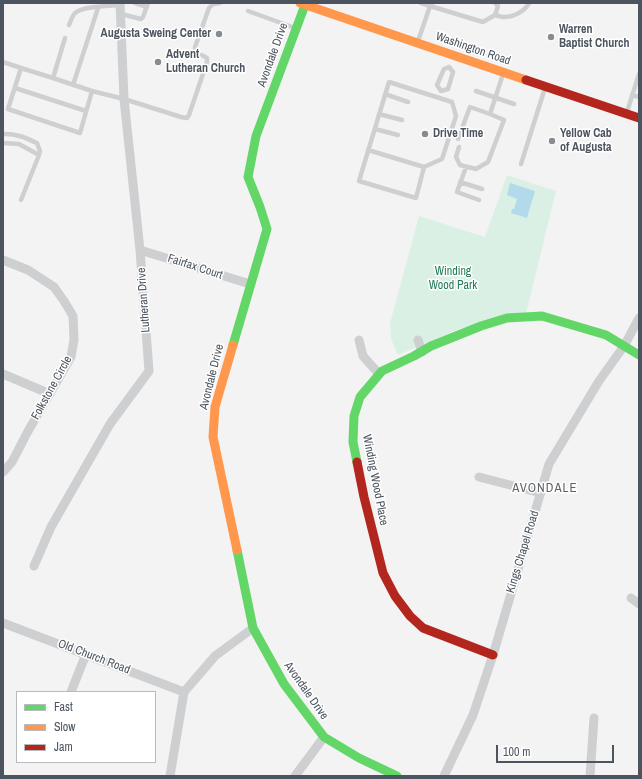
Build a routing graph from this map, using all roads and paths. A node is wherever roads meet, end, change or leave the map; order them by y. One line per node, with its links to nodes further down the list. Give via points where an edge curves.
1 (135, 3): 7 (lane)
2 (220, 3): 35 (lane, via 209,8 195,47 197,53 207,58 207,62 187,118)
3 (421, 3): 8 (lane)
4 (495, 3): 12 (lane, via 498,6)
5 (529, 3): 12 (lane, via 523,11 511,17)
6 (302, 4): 14 (street, Avondale Drive); 16 (street, Washington Road)
7 (148, 5): 10 (lane, via 141,19)
8 (431, 5): 12 (lane, via 483,22); 16 (lane)
9 (98, 8): 10 (lane); 13 (lane, via 76,12); 24 (lane)
10 (120, 8): 35 (street, Lutheran Drive)
11 (248, 11): 14 (lane)
12 (495, 15)
13 (69, 25)
14 (296, 28): 61 (street, Avondale Drive, via 256,136 248,177 267,229)
15 (65, 38): 23 (lane)
16 (417, 42): 17 (street, Washington Road)
17 (453, 55): 19 (lane); 21 (street, Washington Road)
18 (3, 62): 20 (lane)
19 (450, 67): 28 (lane, via 453,72 448,89); 28 (lane, via 444,69 437,85)
20 (21, 68): 23 (lane); 26 (lane)
21 (504, 72): 25 (street, Washington Road); 34 (lane)
22 (639, 74): 31 (lane)
23 (53, 78): 24 (lane)
24 (73, 85): 27 (lane)
25 (545, 86): 39 (street, Washington Road); 52 (lane)
26 (15, 88): 38 (lane); 38 (lane, via 8,109 80,133)
27 (92, 91): 35 (lane); 38 (lane)
28 (442, 91): 33 (lane)
29 (476, 91): 34 (lane)
30 (385, 94): 33 (lane, via 389,82); 36 (lane); 40 (lane)
31 (632, 95): 32 (lane); 39 (lane)
32 (639, 97)
33 (439, 98): 53 (lane, via 452,102 456,116 442,158)
34 (496, 98): 37 (lane); 41 (lane)
35 (124, 99): 59 (street, Lutheran Drive)
36 (408, 102)
37 (514, 104)
38 (86, 111)
39 (626, 113): 42 (street, Washington Road)
40 (379, 114): 43 (lane); 44 (lane)
41 (490, 114): 47 (lane, via 470,107); 54 (lane, via 504,120 488,162 476,169)
42 (639, 118)
43 (402, 120)
44 (375, 129): 46 (lane); 50 (lane)
45 (3, 134): 51 (lane, via 37,143)
46 (398, 135)
47 (458, 139)
48 (3, 143): 51 (lane, via 19,144)
49 (460, 147): 54 (lane, via 456,157 460,165)
50 (368, 150): 53 (lane); 53 (lane, via 360,181 416,198)
51 (39, 155): 57 (lane)
52 (521, 164)
53 (424, 167)
54 (466, 167): 55 (lane)
55 (460, 182): 56 (lane); 58 (lane, via 457,192)
56 (482, 190)
57 (21, 200)
58 (479, 200)
59 (140, 250): 61 (street, Fairfax Court); 74 (street, Lutheran Drive, via 149,371 110,424 50,527)
60 (3, 260): 70 (street, Folkstone Circle, via 28,270 54,287 73,316 74,340 71,357)
61 (250, 284): 78 (street, Avondale Drive, via 215,407 213,437)
62 (639, 318): 65 (street, Kings Chapel Road)
63 (359, 340): 69 (street, via 363,356)
64 (418, 340): 66 (street)
65 (624, 346): 66 (street, Winding Wood Place, via 606,335 542,316 507,318 481,326); 67 (street, Winding Wood Place); 73 (street, Kings Chapel Road, via 599,381 549,464)
66 (422, 352): 69 (street, Winding Wood Place)
67 (639, 355)
68 (3, 374): 70 (street)
69 (379, 374): 80 (street, Winding Wood Place, via 360,397 354,416 353,442 383,573 395,596 423,628)
70 (50, 394): 71 (street, Folkstone Circle, via 12,462)
71 (3, 472)
72 (479, 477): 73 (street)
73 (541, 493): 80 (street, Kings Chapel Road)
74 (34, 566)
75 (631, 598): 76 (street)
76 (639, 604)
77 (3, 623): 79 (street, Old Church Road)
78 (253, 628): 82 (street, via 215,656); 84 (street, Avondale Drive, via 284,684)
79 (86, 654): 81 (street); 82 (street, Old Church Road)
80 (492, 655): 88 (street, Kings Chapel Road, via 473,715)
81 (71, 691)
82 (184, 692): 85 (street)
83 (594, 718): 89 (street)
84 (324, 737): 86 (street); 87 (street, Avondale Drive, via 359,758)
85 (170, 776)
86 (295, 776)
87 (397, 776)
88 (444, 776)
89 (590, 776)

